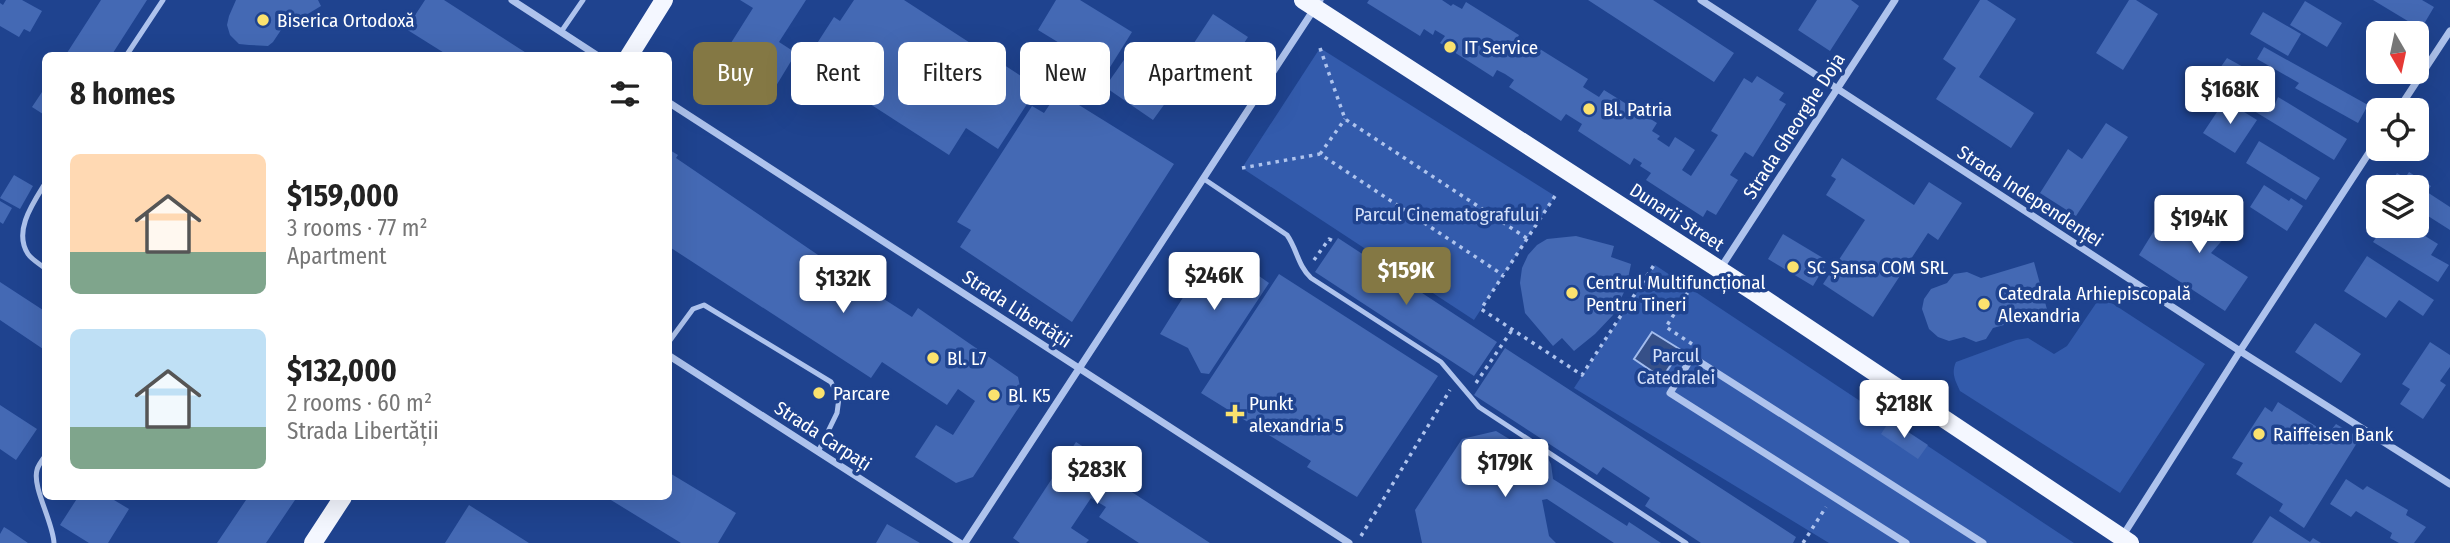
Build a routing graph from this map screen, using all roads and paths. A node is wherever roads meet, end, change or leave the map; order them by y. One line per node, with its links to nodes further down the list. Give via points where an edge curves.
1 (163, 0): 11 (lane)
2 (512, 0): 9 (street)
3 (583, 0): 9 (lane)
4 (664, 0): 13 (main road)
5 (1701, 0): 14 (street, Strada Independenței)
6 (1895, 0): 14 (street, Strada Gheorghe Doja)
7 (1312, 3): 21 (street); 28 (main road, Dunarii Street)
8 (2450, 31): 15 (street)
9 (561, 32): 12 (street)
10 (1320, 48): 17 (path)
11 (129, 52)
12 (592, 52)
13 (632, 52)
14 (1838, 89): 28 (street, Strada Gheorghe Doja); 34 (street, Strada Independenței)
15 (2406, 98)
16 (672, 105): 37 (street, Strada Libertății)
17 (1345, 119): 18 (path); 24 (path)
18 (1320, 154): 20 (path); 30 (path)
19 (2366, 157): 34 (street)
20 (1242, 168)
21 (1204, 179): 29 (lane, via 1287,235); 37 (street)
22 (42, 189): 27 (lane, via 24,223 23,242 29,256)
23 (1555, 196): 24 (path)
24 (1528, 239): 30 (path)
25 (1335, 242): 29 (path, via 1329,239)
26 (1656, 262): 32 (path, via 1582,375)
27 (42, 266)
28 (1719, 269): 47 (main road, Dunarii Street)
29 (1306, 273): 38 (lane, via 1441,362)
30 (1503, 275): 32 (path, via 1481,309)
31 (1693, 284): 35 (path, via 1666,327 1698,348)
32 (1512, 330): 39 (path)
33 (672, 338): 40 (lane, via 693,309 704,305 831,382 839,398 837,413)
34 (2239, 351): 42 (street, Strada Independenței); 47 (street)
35 (1692, 357): 43 (street, via 1670,393); 57 (street)
36 (672, 358): 40 (street, Strada Carpați)
37 (1079, 368): 51 (street); 52 (street, Strada Libertății)
38 (1456, 379): 39 (lane); 53 (path)
39 (1468, 395): 54 (lane, via 1479,407)
40 (818, 452): 50 (street, Strada Carpați)
41 (42, 462): 44 (lane, via 37,470)
42 (2450, 484)
43 (1833, 497): 55 (path); 56 (street)
44 (42, 499)
45 (42, 500): 48 (lane)
46 (341, 500): 49 (main road)
47 (2123, 541)
48 (54, 543)
49 (313, 543)
50 (960, 543)
51 (965, 543)
52 (1349, 543)
53 (1356, 543)
54 (1686, 543)
55 (1802, 543)
56 (1906, 543)
57 (1983, 543)

